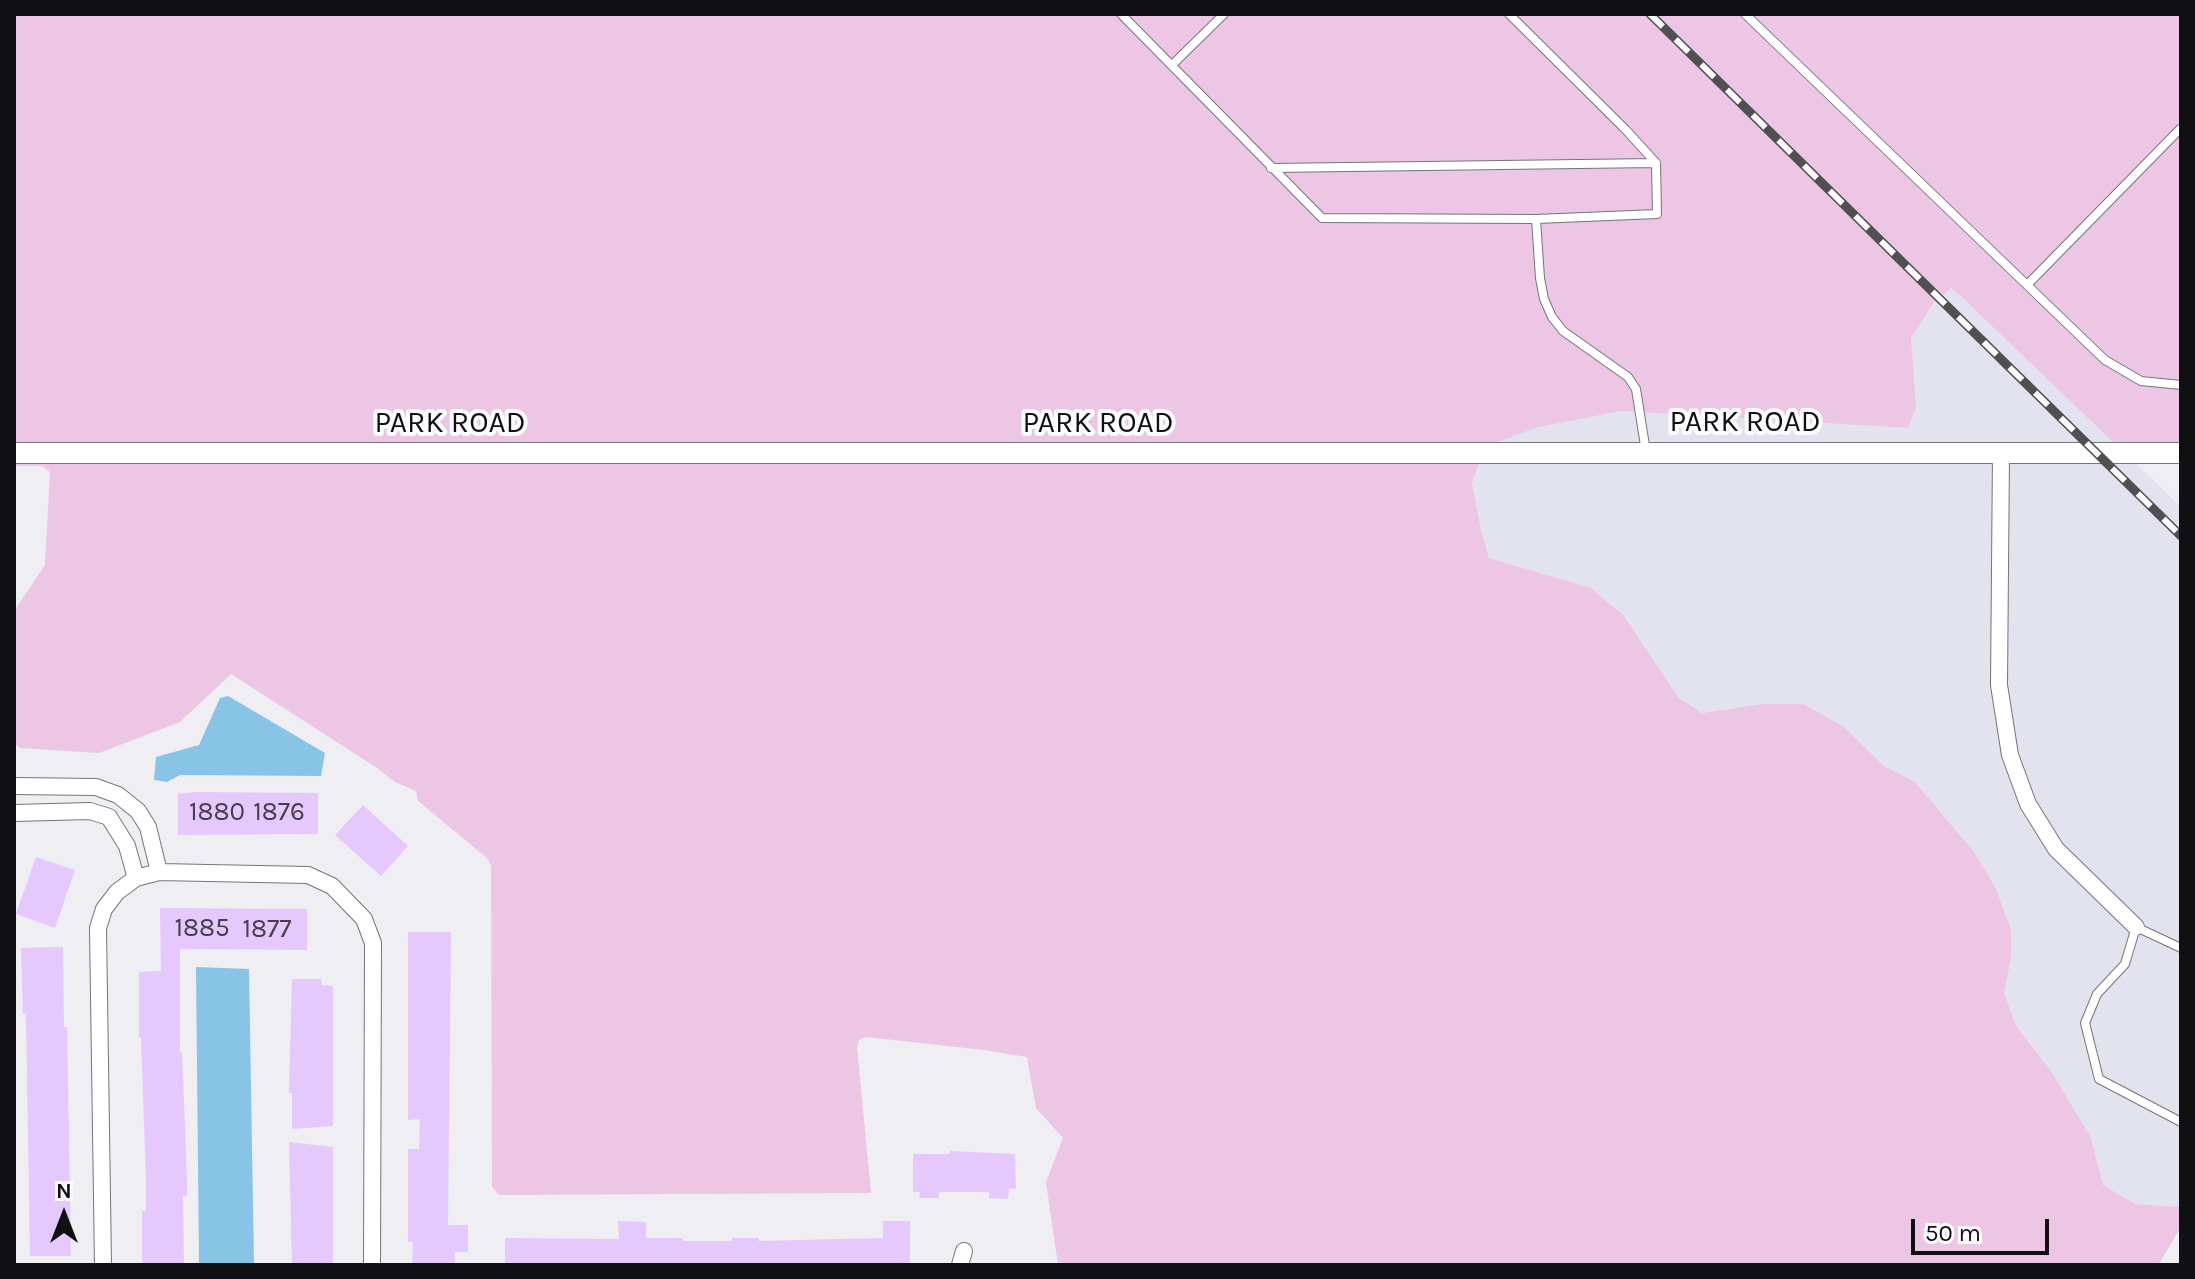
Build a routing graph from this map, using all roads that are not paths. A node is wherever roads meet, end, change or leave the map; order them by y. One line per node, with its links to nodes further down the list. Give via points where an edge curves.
1 (1121, 14): 5 (lane)
2 (1224, 14): 5 (lane)
3 (1509, 14): 7 (lane)
4 (1745, 14): 10 (lane)
5 (1172, 65): 8 (lane)
6 (2181, 128): 10 (lane)
7 (1656, 163): 8 (lane); 9 (lane, via 1657,214)
8 (1271, 168): 9 (lane, via 1322,218)
9 (1536, 219): 14 (lane, via 1540,278 1552,317 1563,331 1628,377 1636,389)
10 (2027, 285): 11 (lane, via 2115,368 2141,381)
11 (2181, 385)
12 (2001, 452): 14 (street, PARK ROAD); 15 (street, PARK ROAD); 22 (street, via 1999,685 2010,755 2028,804 2056,849)
13 (14, 453): 14 (street, PARK ROAD)
14 (1646, 453)
15 (2181, 453)
16 (14, 786): 17 (street)
17 (70, 787): 18 (street); 20 (street, via 96,787 138,811 148,827)
18 (70, 812): 19 (street); 21 (street, via 109,817 127,846)
19 (17, 816)
20 (159, 872): 21 (street); 26 (street, via 308,875 332,886 364,919 373,943)
21 (136, 878): 25 (street, via 104,909 98,928)
22 (2136, 927): 23 (lane); 24 (lane, via 2125,964 2097,994 2085,1023 2099,1079)
23 (2181, 948)
24 (2181, 1122)
25 (103, 1265)
26 (372, 1265)

